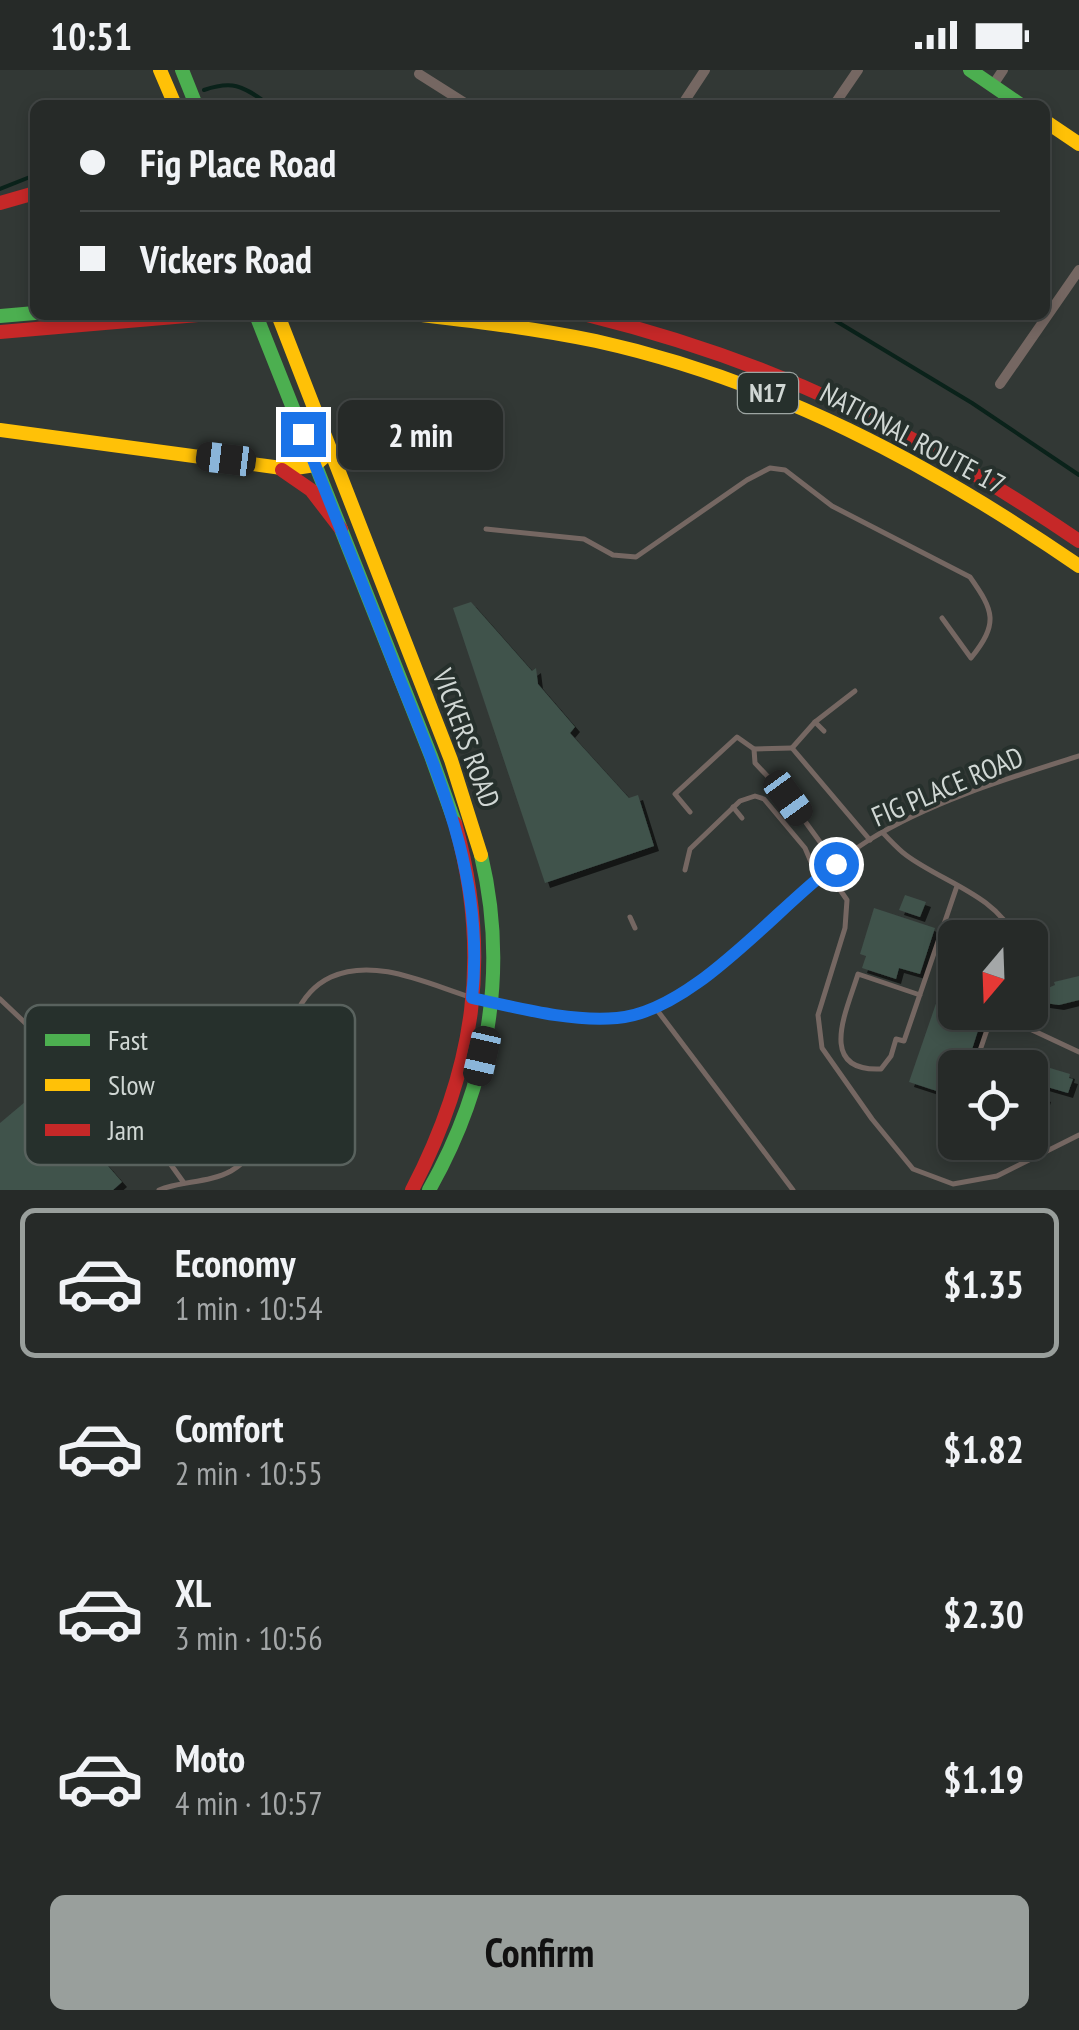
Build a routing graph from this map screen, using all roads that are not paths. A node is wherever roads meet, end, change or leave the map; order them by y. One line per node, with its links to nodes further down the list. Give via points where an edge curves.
1 (160, 70): 9 (main road)
2 (182, 70): 10 (main road)
3 (704, 70): 12 (street)
4 (858, 70): 13 (street)
5 (970, 70): 8 (main road)
6 (1003, 70): 8 (street)
7 (418, 74): 11 (street)
8 (992, 85): 14 (main road)
9 (173, 100)
10 (194, 100)
11 (460, 100)
12 (685, 100)
13 (837, 100)
14 (1010, 100)
15 (1050, 124): 16 (main road)
16 (1079, 144)
17 (30, 195): 18 (main road)
18 (0, 204)
19 (1079, 270): 20 (street)
20 (1050, 312)
21 (30, 313): 22 (main road)
22 (0, 316)
23 (140, 320): 29 (main road)
24 (258, 320): 33 (main road, VICKERS ROAD)
25 (280, 320): 32 (main road, VICKERS ROAD)
26 (488, 320): 38 (main road, NATIONAL ROUTE 17 / N17, via 636,350 738,381 912,460)
27 (605, 320): 37 (main road, N17, via 724,353 823,392 964,467)
28 (1044, 320): 30 (street)
29 (0, 332)
30 (1000, 384)
31 (0, 430): 34 (main road)
32 (330, 452): 33 (main road); 62 (main road, VICKERS ROAD, via 476,839 491,908)
33 (315, 466): 34 (main road); 35 (main road, VICKERS ROAD)
34 (280, 469): 35 (main road, via 311,490)
35 (341, 529): 60 (main road, VICKERS ROAD, via 456,829 475,922)
36 (486, 529): 39 (lane, via 584,539 636,557 747,480 770,468 784,470 832,506 970,577 992,616 971,658)
37 (1079, 541)
38 (1079, 566)
39 (942, 618)
40 (855, 691): 41 (lane)
41 (814, 722): 42 (lane); 44 (lane)
42 (824, 732)
43 (754, 748): 44 (lane); 47 (lane, via 737,736 675,794); 51 (lane, via 755,762)
44 (792, 748): 50 (lane)
45 (1079, 756): 49 (lane, FIG PLACE ROAD)
46 (733, 807): 48 (lane); 52 (lane, via 690,849); 54 (lane, via 755,796 764,800 805,848)
47 (690, 812)
48 (742, 818)
49 (883, 833): 50 (lane, FIG PLACE ROAD); 55 (lane)
50 (870, 840): 51 (lane, FIG PLACE ROAD)
51 (836, 864): 53 (lane, FIG PLACE ROAD)
52 (685, 870)
53 (826, 871): 54 (lane, FIG PLACE ROAD); 68 (lane, via 848,900 818,1015 822,1048 913,1170 953,1184 997,1176)
54 (818, 877): 64 (lane, FIG PLACE ROAD, via 710,973)
55 (957, 886): 57 (lane); 59 (lane)
56 (630, 917): 58 (lane)
57 (1007, 920)
58 (635, 928)
59 (920, 995): 59 (lane, via 904,1041 896,1039 881,1069 849,1062 839,1047 858,974)
60 (472, 998): 62 (lane, FIG PLACE ROAD); 63 (lane, FIG PLACE ROAD, via 358,970 328,978); 73 (main road, VICKERS ROAD, via 446,1116)
61 (0, 999): 65 (lane)
62 (491, 1002): 64 (lane, FIG PLACE ROAD, via 584,1018 621,1018); 74 (main road, VICKERS ROAD, via 467,1112)
63 (301, 1005)
64 (654, 1006): 75 (lane)
65 (25, 1023)
66 (1032, 1030): 67 (lane)
67 (1079, 1052)
68 (1079, 1134)
69 (171, 1165): 71 (lane)
70 (238, 1165): 71 (lane, FIG PLACE ROAD)
71 (184, 1182): 72 (lane, FIG PLACE ROAD)
72 (158, 1190)
73 (412, 1190)
74 (429, 1190)
75 (793, 1190)

